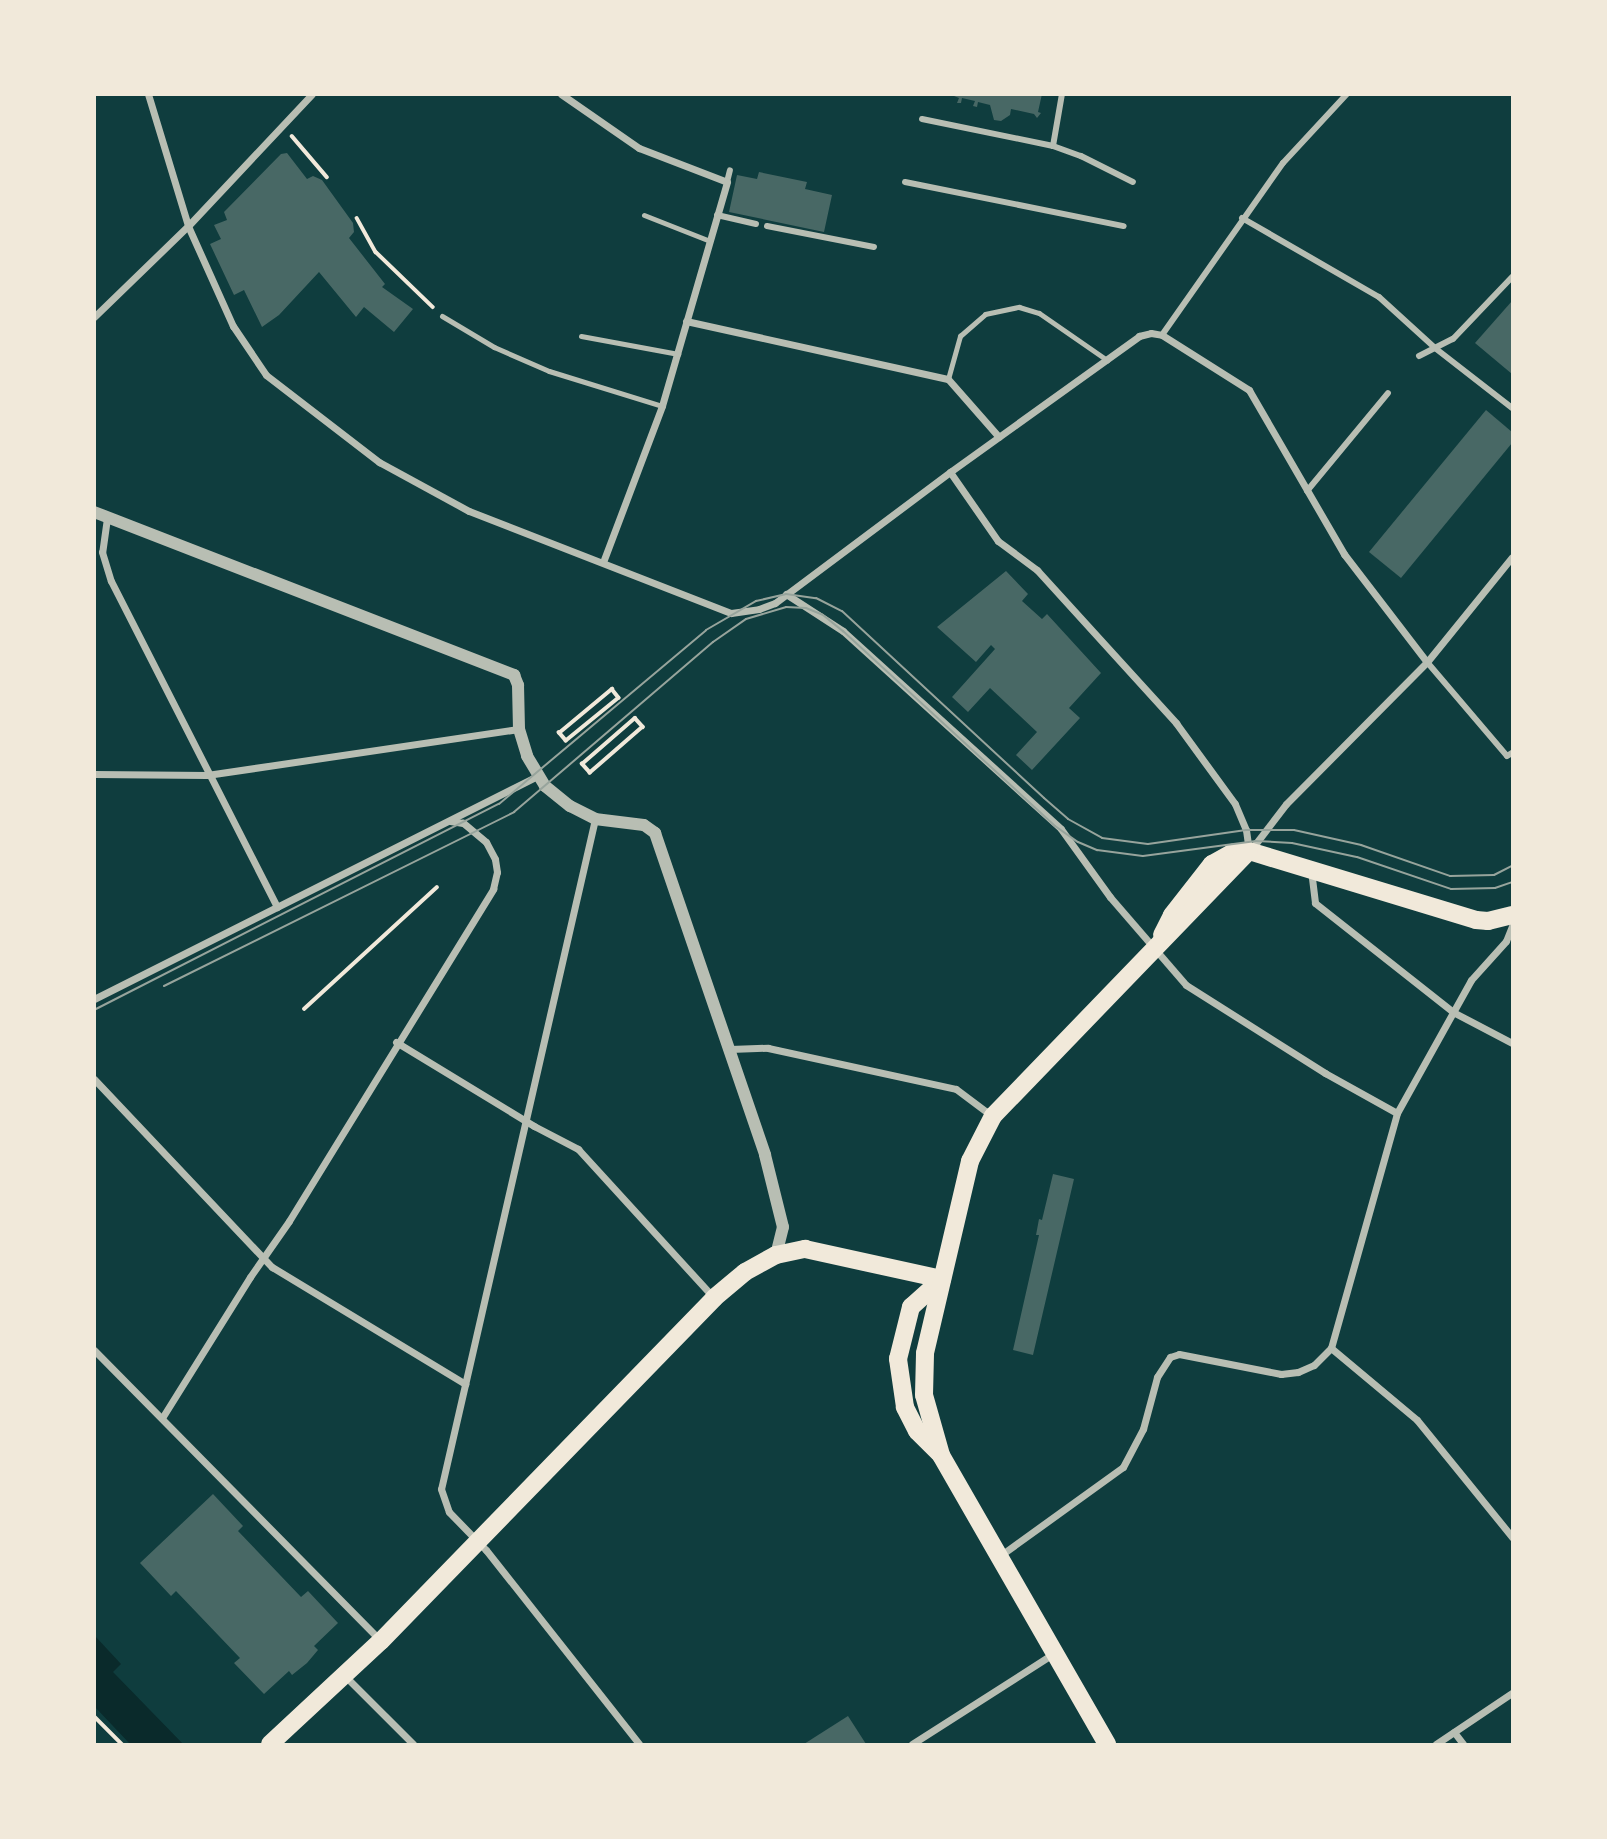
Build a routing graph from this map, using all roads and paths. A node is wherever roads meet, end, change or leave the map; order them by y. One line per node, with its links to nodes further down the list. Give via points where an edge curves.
1 (148, 94): 19 (street)
2 (312, 94): 7 (street)
3 (561, 94): 11 (street, via 639,148)
4 (1062, 94): 8 (street)
5 (1347, 94): 17 (street, via 1283,163)
6 (922, 119): 8 (street)
7 (282, 126): 10 (path); 19 (street)
8 (1053, 146): 13 (street)
9 (730, 170): 11 (street)
10 (327, 177)
11 (727, 182): 15 (street)
12 (905, 182): 21 (street)
13 (1133, 182)
14 (644, 215): 22 (lane)
15 (718, 215): 18 (street); 22 (street)
16 (358, 218): 25 (path, via 376,252)
17 (1241, 218): 28 (street); 30 (street, via 1379,297)
18 (756, 224)
19 (188, 226): 26 (street); 44 (street, via 233,326 266,375 379,462 469,511)
20 (767, 226): 23 (street)
21 (1124, 226)
22 (710, 241): 27 (street)
23 (874, 247)
24 (1513, 277): 30 (street, via 1453,339)
25 (442, 316): 36 (lane, via 494,347 549,371)
26 (94, 317)
27 (686, 321): 31 (street); 34 (street)
28 (1162, 334): 33 (street, via 1139,336); 40 (street, via 1249,390)
29 (581, 336): 31 (lane)
30 (1435, 348): 32 (street); 37 (street)
31 (678, 354): 36 (street)
32 (1419, 356)
33 (1107, 360): 34 (lane, via 1056,324 1019,307 985,314 960,335); 38 (street)
34 (948, 379): 38 (street)
35 (1388, 393): 40 (street)
36 (662, 406): 44 (street)
37 (1513, 408)
38 (999, 437): 39 (street)
39 (950, 472): 45 (street); 56 (street, via 998,541 1037,569 1176,723 1235,804)
40 (1307, 491): 46 (street, via 1344,554)
41 (94, 512): 42 (street)
42 (107, 518): 49 (street, via 514,675); 52 (street, via 102,552 111,581)
43 (1513, 557): 46 (street)
44 (603, 562): 45 (street, via 731,613 775,603)
45 (786, 594): 62 (street, via 843,631 1061,829)
46 (1427, 662): 50 (street); 56 (street, via 1286,804)
47 (612, 689): 47 (path, via 619,698 566,741 559,733)
48 (635, 718): 48 (path, via 643,727 590,773 582,764)
49 (519, 729): 52 (street); 53 (street)
50 (1510, 754)
51 (94, 774): 52 (street)
52 (207, 775): 59 (street)
53 (537, 776): 54 (street, via 565,803); 55 (street)
54 (595, 819): 68 (street, via 644,825 655,833); 72 (street)
55 (450, 821): 59 (street); 66 (street, via 463,823 486,842 497,872 486,901)
56 (1249, 851): 57 (main road); 62 (main road)
57 (1311, 869): 60 (main road, via 1476,920); 65 (street, via 1315,903)
58 (437, 887): 64 (path)
59 (277, 907): 63 (street)
60 (1513, 915)
61 (1513, 926): 65 (street, via 1506,941 1471,980)
62 (1154, 951): 70 (street, via 1186,985); 71 (main road)
63 (94, 999)
64 (304, 1009)
65 (1453, 1012): 67 (street); 70 (street)
66 (397, 1042): 72 (street); 74 (street)
67 (1513, 1044)
68 (730, 1049): 71 (street, via 768,1048 956,1089); 73 (street, via 782,1215 782,1241)
69 (94, 1079): 74 (street)
70 (1396, 1113): 77 (street)
71 (993, 1116): 75 (main road, via 976,1144)
72 (527, 1121): 76 (street, via 578,1149); 79 (street)
73 (776, 1255): 75 (main road, via 819,1250); 76 (main road, via 745,1272)
74 (263, 1257): 79 (street, via 272,1267); 80 (street)
75 (942, 1279): 81 (main road, via 923,1370 924,1395); 81 (main road, via 911,1307 898,1359 905,1407 916,1431)
76 (714, 1298): 83 (main road)
77 (1331, 1348): 82 (street, via 1417,1420); 84 (street, via 1314,1365 1281,1374 1170,1356 1157,1377 1143,1429 1123,1466)
78 (94, 1350): 80 (street)
79 (465, 1384): 83 (street, via 441,1489 449,1512)
80 (162, 1418): 85 (street)
81 (941, 1455): 84 (main road)
82 (1513, 1537)
83 (477, 1541): 85 (main road); 94 (street)
84 (997, 1558): 86 (main road)
85 (381, 1641): 87 (main road)
86 (1053, 1654): 95 (street); 96 (main road)
87 (344, 1674): 92 (main road); 93 (street)
88 (1513, 1693): 90 (street)
89 (94, 1716): 91 (path)
90 (1454, 1732): 97 (street); 98 (street)
91 (122, 1745)
92 (270, 1745)
93 (414, 1745)
94 (639, 1745)
95 (912, 1745)
96 (1107, 1745)
97 (1436, 1745)
98 (1463, 1745)

